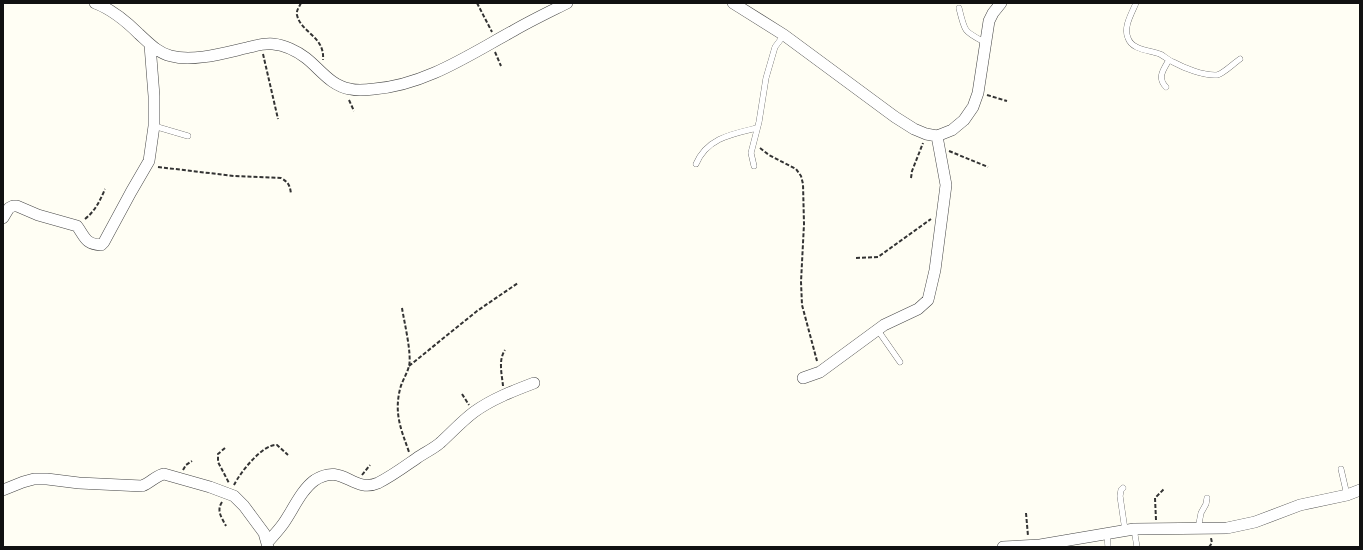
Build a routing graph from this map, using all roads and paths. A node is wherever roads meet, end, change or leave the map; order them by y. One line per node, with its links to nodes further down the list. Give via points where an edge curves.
1 (95, 3): 12 (street, via 111,11)
2 (301, 3): 17 (path, via 297,13 300,21 323,50)
3 (477, 3): 10 (path, via 489,25)
4 (567, 3): 10 (street)
5 (734, 3): 9 (street)
6 (1136, 3): 15 (lane, via 1126,28 1128,40 1132,46 1158,53)
7 (998, 4): 11 (street, via 989,21)
8 (958, 8): 11 (lane, via 964,28)
9 (784, 35): 23 (lane, via 775,46 772,56); 25 (street, via 890,113)
10 (493, 43): 16 (path); 17 (street, via 430,75 383,88 349,89 331,80)
11 (986, 43): 19 (street)
12 (150, 45): 13 (street, via 170,56 181,58 196,58); 22 (street)
13 (260, 45): 17 (street, via 272,44 300,53); 21 (path)
14 (1240, 59): 15 (lane, via 1221,74 1215,75 1193,71)
15 (1168, 60): 18 (lane, via 1161,78 1162,84)
16 (500, 66)
17 (319, 70)
18 (1166, 87)
19 (978, 93): 20 (path); 25 (street, via 973,107 964,120 952,130)
20 (1007, 101)
21 (278, 119)
22 (154, 126): 24 (lane); 28 (street)
23 (757, 128): 26 (lane); 27 (lane, via 731,134 712,143 703,151)
24 (188, 136)
25 (934, 139): 30 (path); 31 (path, via 912,171); 34 (street, via 946,185)
26 (753, 142): 29 (lane, via 751,153); 44 (path, via 769,155 796,170 801,176 804,224 802,305)
27 (696, 164)
28 (147, 166): 33 (path, via 234,176 281,178 290,186); 36 (street, via 101,246 86,240)
29 (754, 166)
30 (988, 167)
31 (911, 178)
32 (105, 190): 36 (path, via 94,211)
33 (290, 194)
34 (943, 210): 37 (path, via 878,257); 40 (street, via 928,300 918,309)
35 (3, 218): 36 (street, via 9,208 17,206)
36 (77, 226)
37 (856, 258)
38 (518, 283): 43 (path, via 471,316)
39 (402, 308): 43 (path)
40 (877, 330): 42 (lane); 44 (street)
41 (504, 350): 47 (path, via 501,354)
42 (900, 362)
43 (409, 366): 50 (path, via 400,388 398,419)
44 (820, 372): 45 (street)
45 (803, 378)
46 (534, 383): 47 (street)
47 (504, 395): 50 (street, via 473,413 438,445)
48 (225, 448): 49 (path, via 218,454 218,462 232,488 248,464 271,445 277,445)
49 (288, 455)
50 (412, 462): 65 (street, via 377,483 367,486 358,485 337,475 326,474 306,489)
51 (1341, 469): 57 (lane)
52 (1123, 488): 63 (lane, via 1120,496)
53 (1164, 489): 61 (path, via 1154,501)
54 (3, 490): 56 (street, via 34,479 142,486 164,474)
55 (1360, 490): 57 (street)
56 (230, 494): 60 (path, via 219,508); 65 (street, via 244,506 264,533)
57 (1347, 495): 62 (street, via 1300,505 1239,526)
58 (1207, 498): 62 (lane)
59 (1026, 513): 66 (path)
60 (226, 526)
61 (1156, 528): 62 (street); 63 (street)
62 (1198, 529)
63 (1130, 530): 64 (street); 69 (lane)
64 (1107, 533): 66 (street); 68 (lane)
65 (267, 545)
66 (1036, 546): 67 (street)
67 (1003, 547)
68 (1108, 547)
69 (1137, 547)

